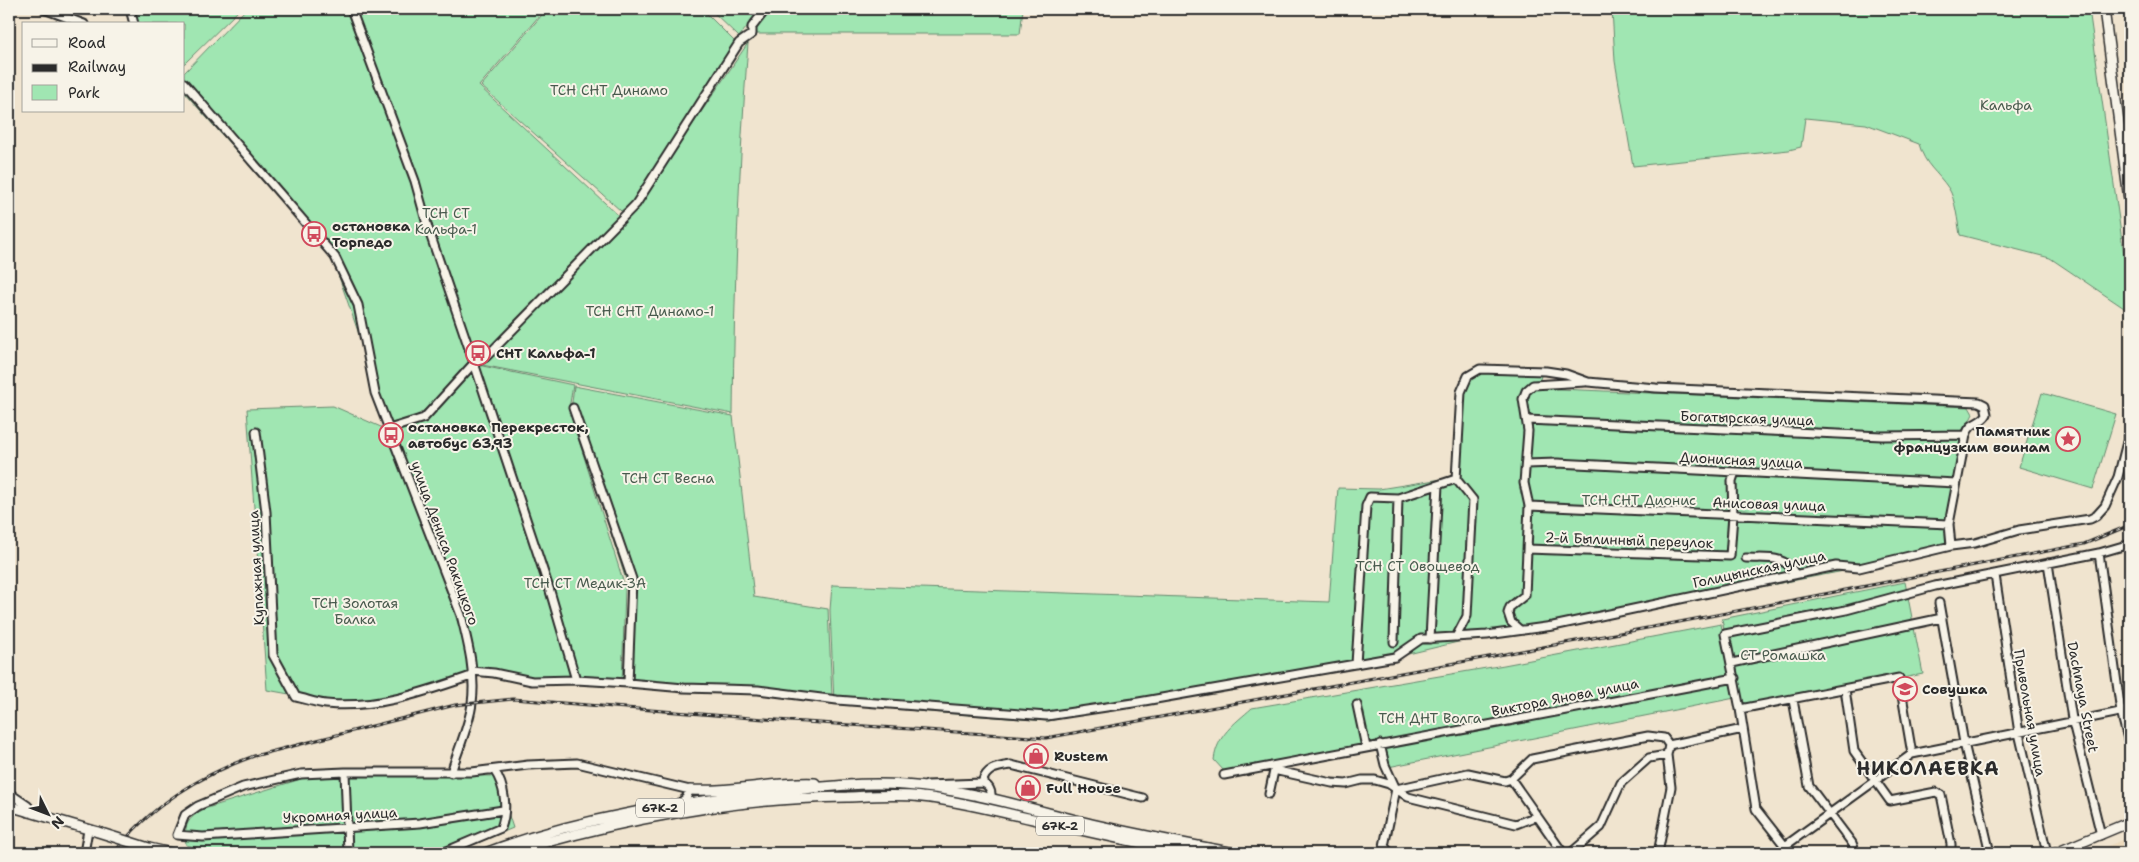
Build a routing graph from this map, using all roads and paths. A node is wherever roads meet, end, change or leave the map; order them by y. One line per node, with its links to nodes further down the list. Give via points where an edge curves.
1 (44, 9): 6 (street)
2 (130, 9): 7 (street)
3 (351, 9): 10 (street, via 414,182)
4 (766, 9): 10 (street, via 752,27 752,34 739,43 713,82 636,204 486,357)
5 (2104, 9): 9 (main road)
6 (79, 22)
7 (133, 22)
8 (185, 84): 14 (street, улица Дениса Ракицкого, via 335,257 358,305 375,392)
9 (2130, 207)
10 (474, 363): 14 (street, via 424,418); 45 (street, via 550,591)
11 (1588, 382): 13 (street, via 1533,385 1523,399); 17 (street, via 1656,388 1982,402 1987,408 1986,417 1971,425); 20 (street, via 1546,371 1480,368 1468,376 1461,392)
12 (573, 408): 46 (street, via 632,579)
13 (1527, 420): 17 (street, Богатырская улица, via 1882,436); 18 (street)
14 (389, 429): 43 (street, улица Дениса Ракицкого, via 461,615)
15 (2130, 430): 28 (street, Голицынская улица, via 2118,477 2096,516)
16 (256, 432): 43 (street, Купажная улица, via 266,512 273,655 296,697 325,704 357,705 414,696)
17 (1966, 435): 21 (street)
18 (1526, 464): 19 (street, Дионисная улица); 24 (street, via 1524,483)
19 (1735, 472): 21 (street, Дионисная улица); 25 (street, via 1732,481)
20 (1456, 479): 22 (street); 38 (street, via 1473,500 1467,616)
21 (1956, 483): 26 (street)
22 (1438, 485): 23 (street); 39 (street)
23 (1398, 498): 40 (street); 41 (street, via 1370,497 1366,506)
24 (1529, 506): 25 (street, Анисовая улица); 29 (street)
25 (1733, 515): 26 (street, Анисовая улица); 29 (street, 2-й Былинный переулок, via 1730,556)
26 (1949, 524): 28 (street)
27 (2130, 544): 30 (street)
28 (1951, 546): 33 (street, Голицынская улица, via 1859,568 1836,566)
29 (1527, 549): 37 (street, via 1525,595 1510,607 1508,613)
30 (2099, 553): 32 (street); 52 (street)
31 (1746, 558): 33 (street, via 1784,560)
32 (2048, 563): 34 (street); 53 (street, Dachnaya Street)
33 (1795, 574): 37 (street, Голицынская улица, via 1553,626)
34 (1995, 575): 42 (street, via 1726,634); 55 (street, Привольная улица)
35 (1939, 603): 36 (street)
36 (1942, 618): 42 (street); 58 (street)
37 (1520, 630): 38 (street, Голицынская улица)
38 (1456, 637): 39 (street, Голицынская улица)
39 (1430, 639): 41 (street, Голицынская улица, via 1421,639 1395,657)
40 (1394, 642)
41 (1356, 664): 46 (street, via 1047,716 837,700 760,690 684,688)
42 (1732, 664): 44 (street)
43 (472, 674): 45 (street, via 494,673 532,681); 65 (street, улица Дениса Ракицкого, via 472,704)
44 (1734, 678): 50 (street); 56 (street, Виктора Янова улица)
45 (576, 680): 46 (street)
46 (628, 682)
47 (1845, 689): 48 (street); 61 (street, via 1899,678); 68 (street, via 1854,751)
48 (1793, 700): 50 (street); 83 (street, via 1809,786)
49 (1357, 705): 59 (street)
50 (1740, 709): 54 (street)
51 (2130, 710): 52 (street)
52 (2121, 712): 53 (street); 60 (street)
53 (2073, 722): 55 (street); 89 (street, Dachnaya Street)
54 (1743, 729): 57 (street); 91 (street, via 1756,810)
55 (2018, 733): 58 (street); 109 (street, Привольная улица)
56 (1380, 744): 59 (street, Виктора Янова улица); 72 (street)
57 (1669, 744): 62 (street); 67 (street, via 1664,738 1648,736 1532,759)
58 (1964, 744): 61 (street); 108 (street)
59 (1366, 747): 66 (street, Виктора Янова улица)
60 (2130, 747)
61 (1912, 754): 68 (street)
62 (1667, 755): 103 (street, via 1649,758 1622,783 1601,827); 104 (street, via 1671,786)
63 (494, 770): 65 (street); 73 (street, via 577,763); 81 (street, via 504,790)
64 (345, 772): 65 (street); 86 (street); 86 (street, Укромная улица, via 301,774 242,787 185,815 177,835 203,837)
65 (451, 772)
66 (1224, 775)
67 (1511, 779): 72 (street, via 1505,781 1468,773); 84 (street)
68 (1876, 781): 83 (street); 107 (street, via 1892,801 1939,793)
69 (982, 783): 71 (street); 76 (street, via 988,787); 77 (street, via 984,775 994,768 1011,765)
70 (833, 786): 71 (main road, 67К-2); 73 (main road, via 796,782 741,789); 78 (main road, 67К-2)
71 (917, 787): 76 (main road, 67К-2)
72 (1396, 789): 75 (street, via 1375,780 1332,783 1274,771); 84 (street, via 1408,797 1516,824); 101 (street, via 1384,846)
73 (690, 790): 78 (street, via 686,798)
74 (9, 793): 82 (street, via 28,806)
75 (1270, 794)
76 (991, 798): 80 (main road); 90 (main road, 67К-2)
77 (1142, 798)
78 (676, 805): 96 (main road, 67К-2, via 591,821)
79 (9, 806): 82 (main road)
80 (977, 806): 88 (main road, 67К-2, via 922,797 809,797 721,806); 90 (main road, 67К-2)
81 (503, 810): 86 (street, Укромная улица, via 420,823); 95 (street, via 501,828)
82 (27, 812): 87 (main road)
83 (1830, 815): 91 (street); 106 (street)
84 (1537, 816): 102 (street)
85 (2130, 822): 89 (main road)
86 (348, 826): 94 (street)
87 (88, 830): 92 (street); 93 (main road, bridge)
88 (577, 834): 97 (main road, 67К-2); 98 (main road)
89 (2101, 835): 110 (main road)
90 (1143, 844): 99 (main road, 67К-2); 100 (main road, 67К-2)
91 (1785, 846): 105 (street)
92 (84, 853)
93 (171, 853)
94 (348, 853)
95 (442, 853)
96 (485, 853)
97 (509, 853)
98 (527, 853)
99 (1192, 853)
100 (1235, 853)
101 (1390, 853)
102 (1563, 853)
103 (1571, 853)
104 (1658, 853)
105 (1777, 853)
106 (1856, 853)
107 (1951, 853)
108 (1990, 853)
109 (2047, 853)
110 (2056, 853)

